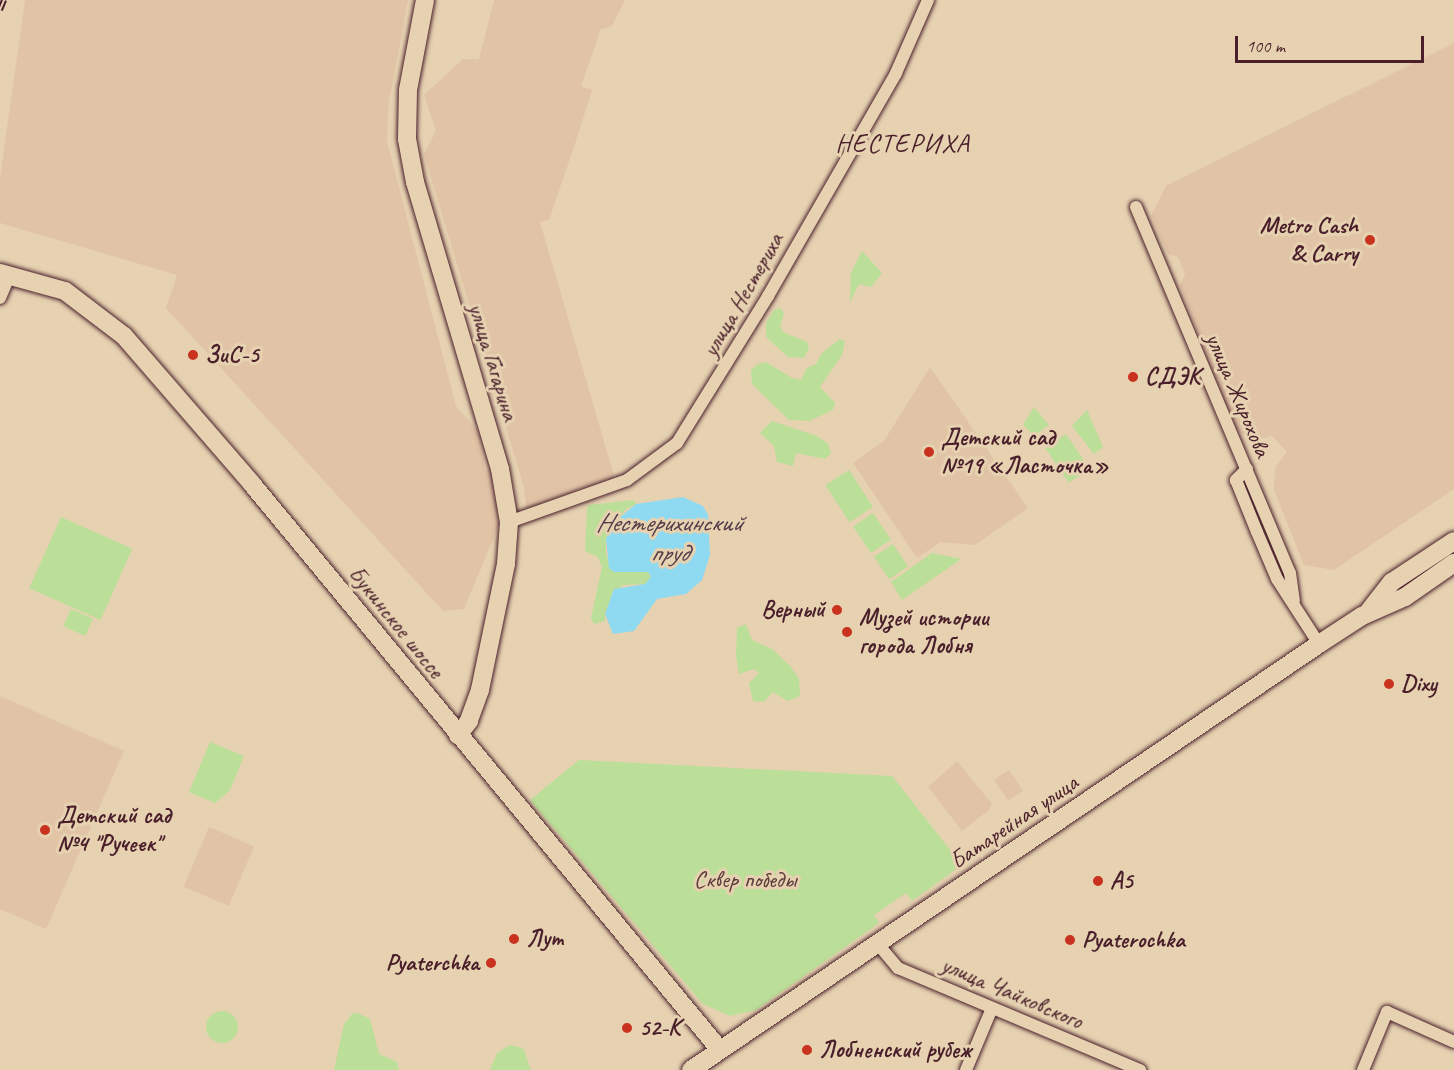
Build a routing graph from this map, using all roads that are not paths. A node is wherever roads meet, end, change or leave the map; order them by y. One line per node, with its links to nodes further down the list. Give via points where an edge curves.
1 (425, 0): 7 (main road, улица Гагарина, via 408,90 407,139 415,182 500,469)
2 (928, 0): 7 (street, улица Нестериха, via 896,73 762,306 677,443 627,480)
3 (1136, 207): 6 (street, улица Жирохова)
4 (5, 274): 5 (street); 13 (main road, Букинское шоссе, via 65,291 124,336 252,484)
5 (0, 298)
6 (1247, 469): 10 (street, улица Жирохова, via 1290,573); 10 (street, улица Жирохова, via 1236,480 1277,579)
7 (509, 522): 13 (main road, улица Гагарина, via 506,564 480,690 469,721)
8 (1454, 541): 11 (main road, Батарейная улица, via 1392,582)
9 (1454, 563): 11 (main road, Батарейная улица, via 1405,597)
10 (1294, 601): 12 (street, улица Жирохова)
11 (1366, 615): 12 (main road, Батарейная улица)
12 (1319, 644): 14 (main road, Батарейная улица)
13 (458, 735): 17 (main road, Букинское шоссе)
14 (878, 943): 15 (street, улица Чайковского, via 898,968); 17 (main road, Батарейная улица)
15 (992, 1008): 19 (street); 20 (street, улица Чайковского)
16 (1454, 1041): 21 (street, via 1387,1012)
17 (720, 1050): 18 (main road, Батарейная улица)
18 (691, 1070)
19 (966, 1070)
20 (1140, 1070)
21 (1363, 1070)

